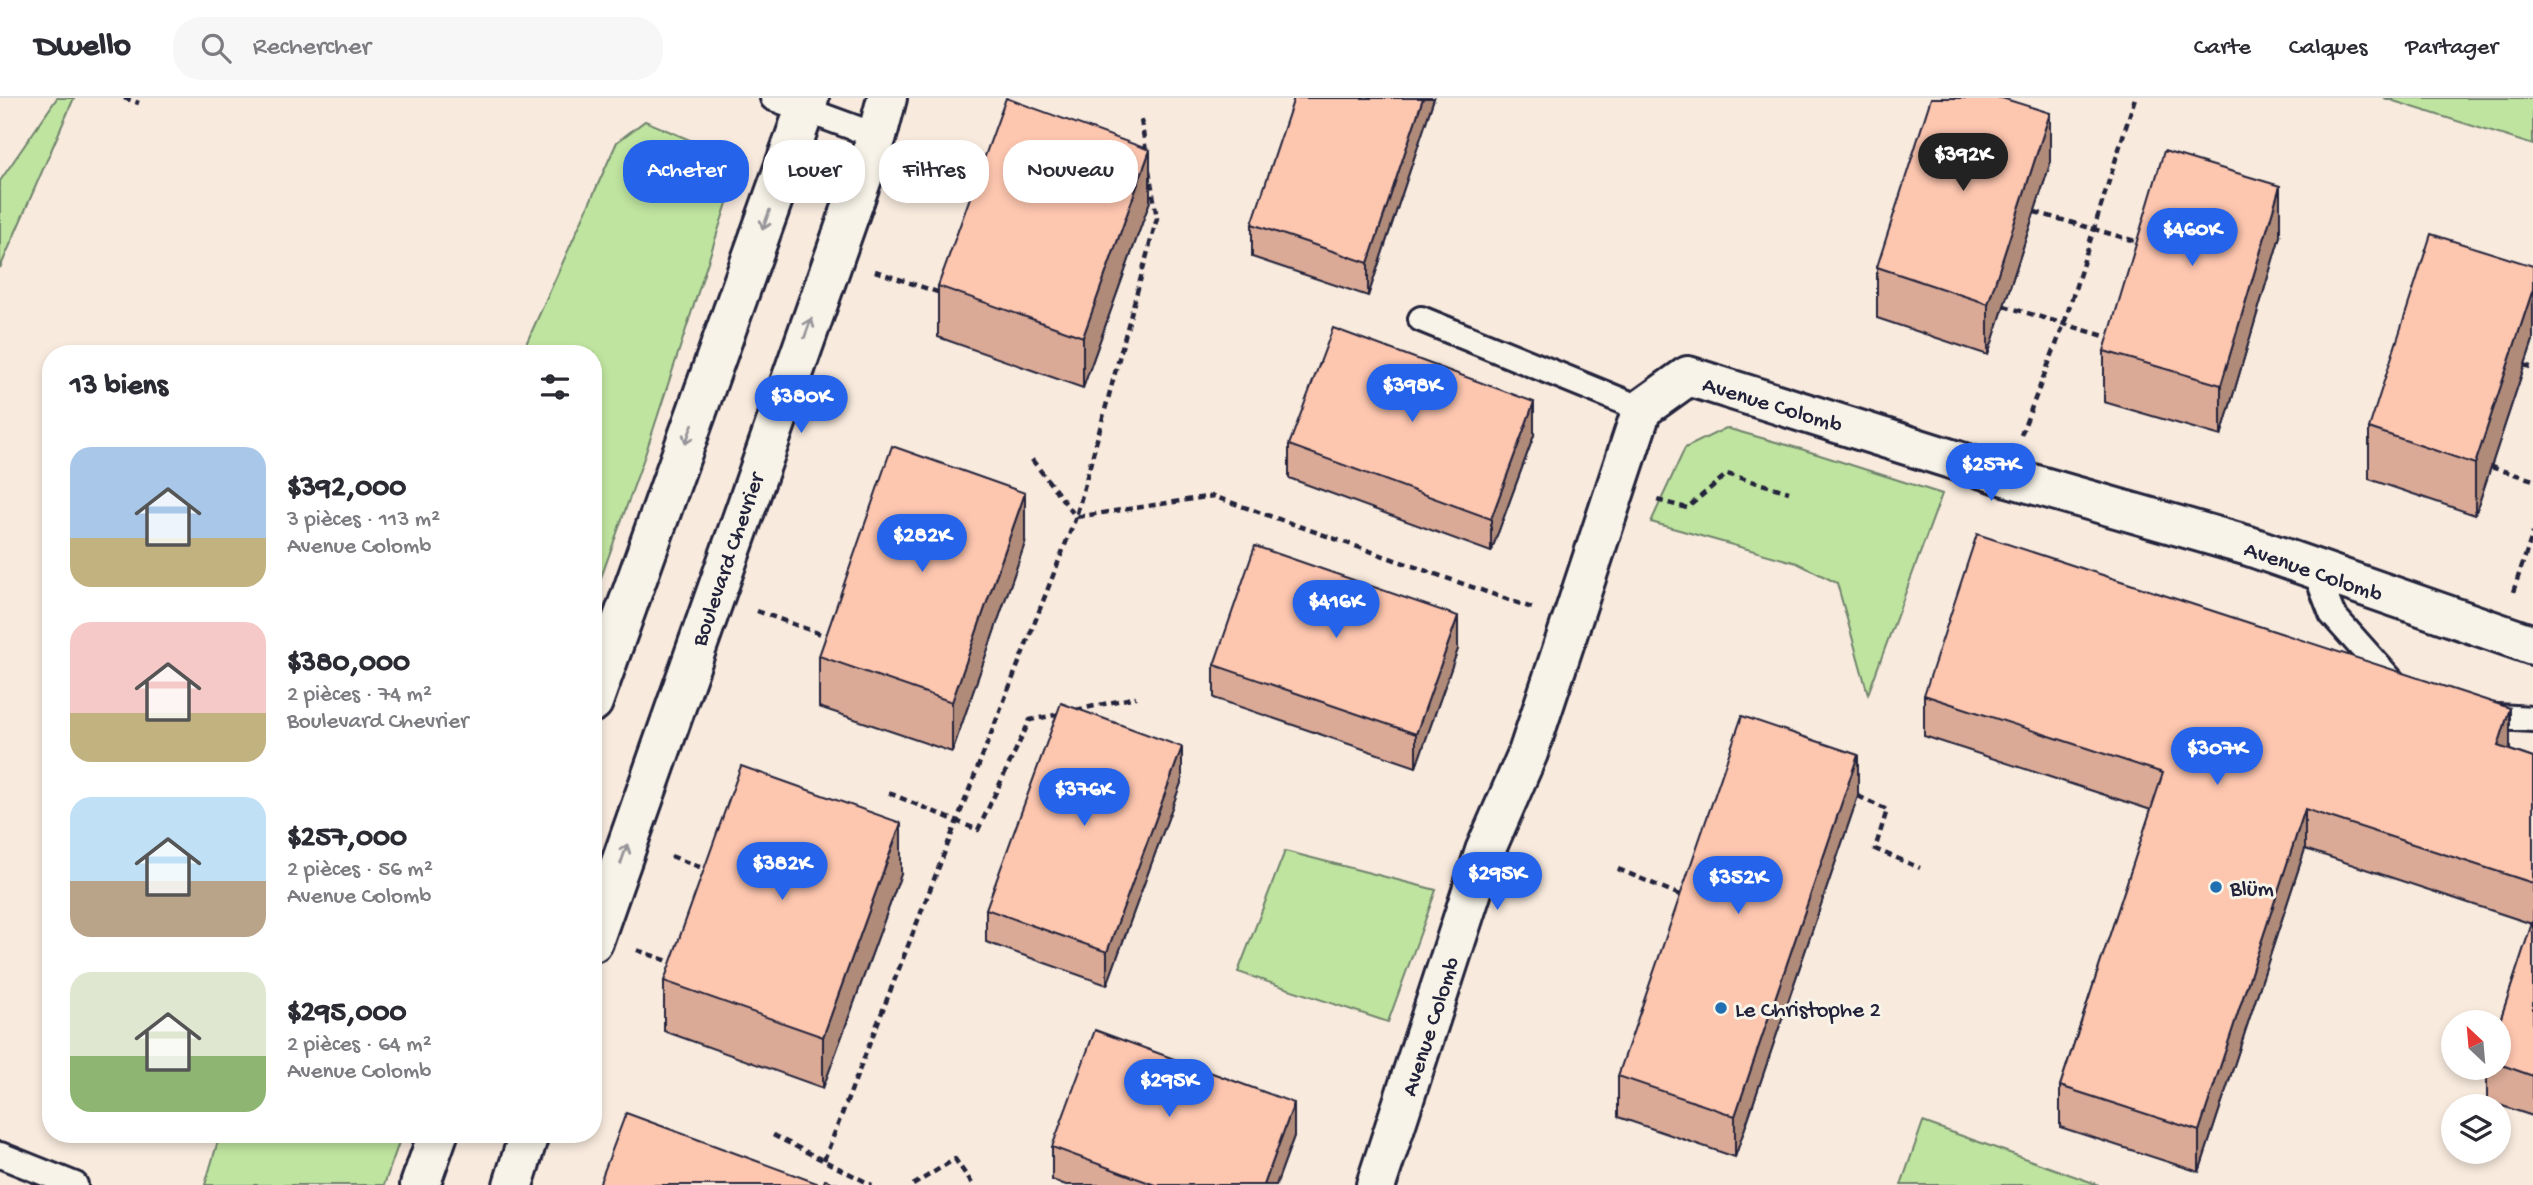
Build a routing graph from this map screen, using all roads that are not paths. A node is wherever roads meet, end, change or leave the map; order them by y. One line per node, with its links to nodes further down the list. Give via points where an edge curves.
1 (887, 98): 3 (street, Boulevard Chevrier)
2 (796, 102): 3 (lane); 8 (street, one-way to 8)
3 (877, 136): 12 (street, Boulevard Chevrier, one-way to 3)
4 (1421, 319): 5 (lane)
5 (1642, 409): 6 (street, Avenue Colomb, via 1688,376); 19 (street, Avenue Colomb, via 1528,753 1485,851)
6 (2315, 570): 7 (street, Avenue Colomb); 9 (lane, via 2332,614 2350,637 2396,688)
7 (2516, 640)
8 (602, 675)
9 (2421, 696)
10 (2459, 709): 11 (lane, via 2484,718)
11 (2533, 719)
12 (602, 916)
13 (435, 1143): 17 (street)
14 (526, 1143): 18 (street)
15 (0, 1156): 16 (lane)
16 (75, 1185)
17 (420, 1185)
18 (513, 1185)
19 (1376, 1185)

